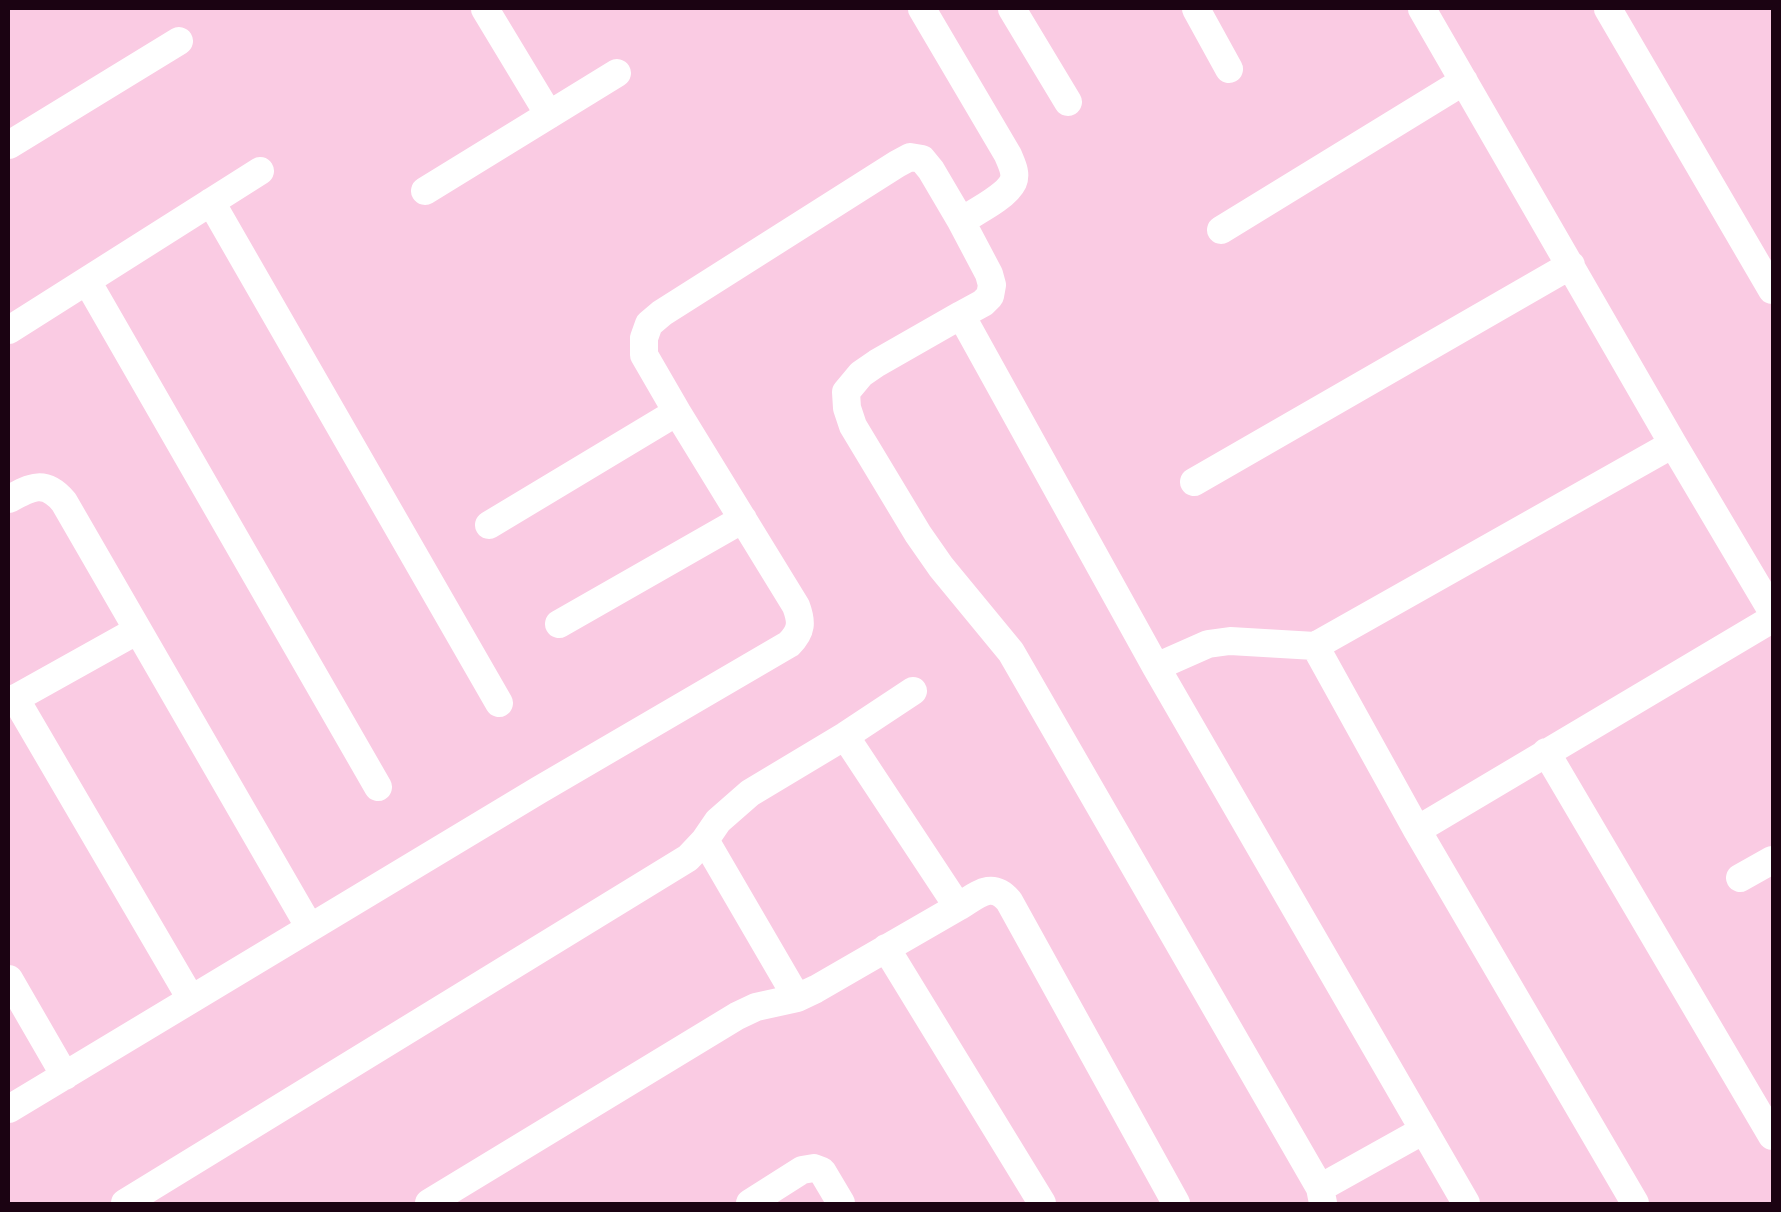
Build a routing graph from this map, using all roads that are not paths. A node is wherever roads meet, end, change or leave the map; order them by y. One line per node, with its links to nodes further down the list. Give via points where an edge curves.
1 (485, 9): 12 (street)
2 (922, 9): 17 (street, via 1014,169 1013,182 1003,194)
3 (1012, 9): 11 (street)
4 (1196, 9): 8 (street)
5 (1422, 9): 10 (street)
6 (1608, 9): 21 (street)
7 (179, 41): 13 (street)
8 (1229, 69)
9 (617, 73): 12 (street)
10 (1464, 81): 18 (street); 19 (street)
11 (1068, 102)
12 (549, 115): 15 (street)
13 (9, 145)
14 (260, 171): 16 (street)
15 (425, 191)
16 (211, 202): 20 (street); 38 (street)
17 (961, 221): 22 (street, via 992,286 990,296 983,303); 24 (street, via 922,159 910,157 662,313 649,324 644,338 644,355)
18 (1221, 230)
19 (1571, 265): 25 (street); 26 (street)
20 (87, 280): 23 (street); 41 (street)
21 (1772, 290)
22 (961, 315): 35 (street); 57 (street, via 861,374 846,392 853,426 918,534 1010,652)
23 (9, 330)
24 (677, 412): 28 (street); 29 (street)
25 (1673, 444): 30 (street); 34 (street)
26 (1194, 482)
27 (9, 499): 33 (street, via 37,487 56,492)
28 (743, 519): 32 (street); 47 (street, via 801,618 796,637 789,644)
29 (489, 525)
30 (1772, 612)
31 (1772, 619): 40 (street)
32 (558, 624)
33 (138, 630): 37 (street); 47 (street)
34 (1316, 646): 35 (street, via 1230,641 1208,644); 42 (street)
35 (1156, 667): 55 (street)
36 (913, 691): 39 (street)
37 (12, 700): 51 (street)
38 (499, 703)
39 (845, 736): 43 (street, via 750,793 718,821); 46 (street)
40 (1546, 752): 42 (street); 53 (street)
41 (378, 787)
42 (1417, 830): 65 (street)
43 (705, 840): 50 (street); 58 (street, via 688,858)
44 (1772, 860): 45 (street)
45 (1740, 878)
46 (958, 907): 48 (street); 63 (street, via 989,890 1003,894 1009,901)
47 (310, 928): 51 (street)
48 (886, 948): 50 (street); 62 (street)
49 (9, 979): 52 (street)
50 (797, 998): 59 (street, via 756,1007 737,1016)
51 (191, 999): 52 (street)
52 (64, 1076): 54 (street)
53 (1763, 1098): 56 (street)
54 (9, 1110)
55 (1424, 1130): 57 (street); 64 (street)
56 (1772, 1136)
57 (1322, 1196)
58 (124, 1203)
59 (430, 1203)
60 (750, 1203): 61 (street, via 802,1170 814,1168 822,1171)
61 (841, 1203)
62 (1042, 1203)
63 (1176, 1203)
64 (1466, 1203)
65 (1635, 1203)

